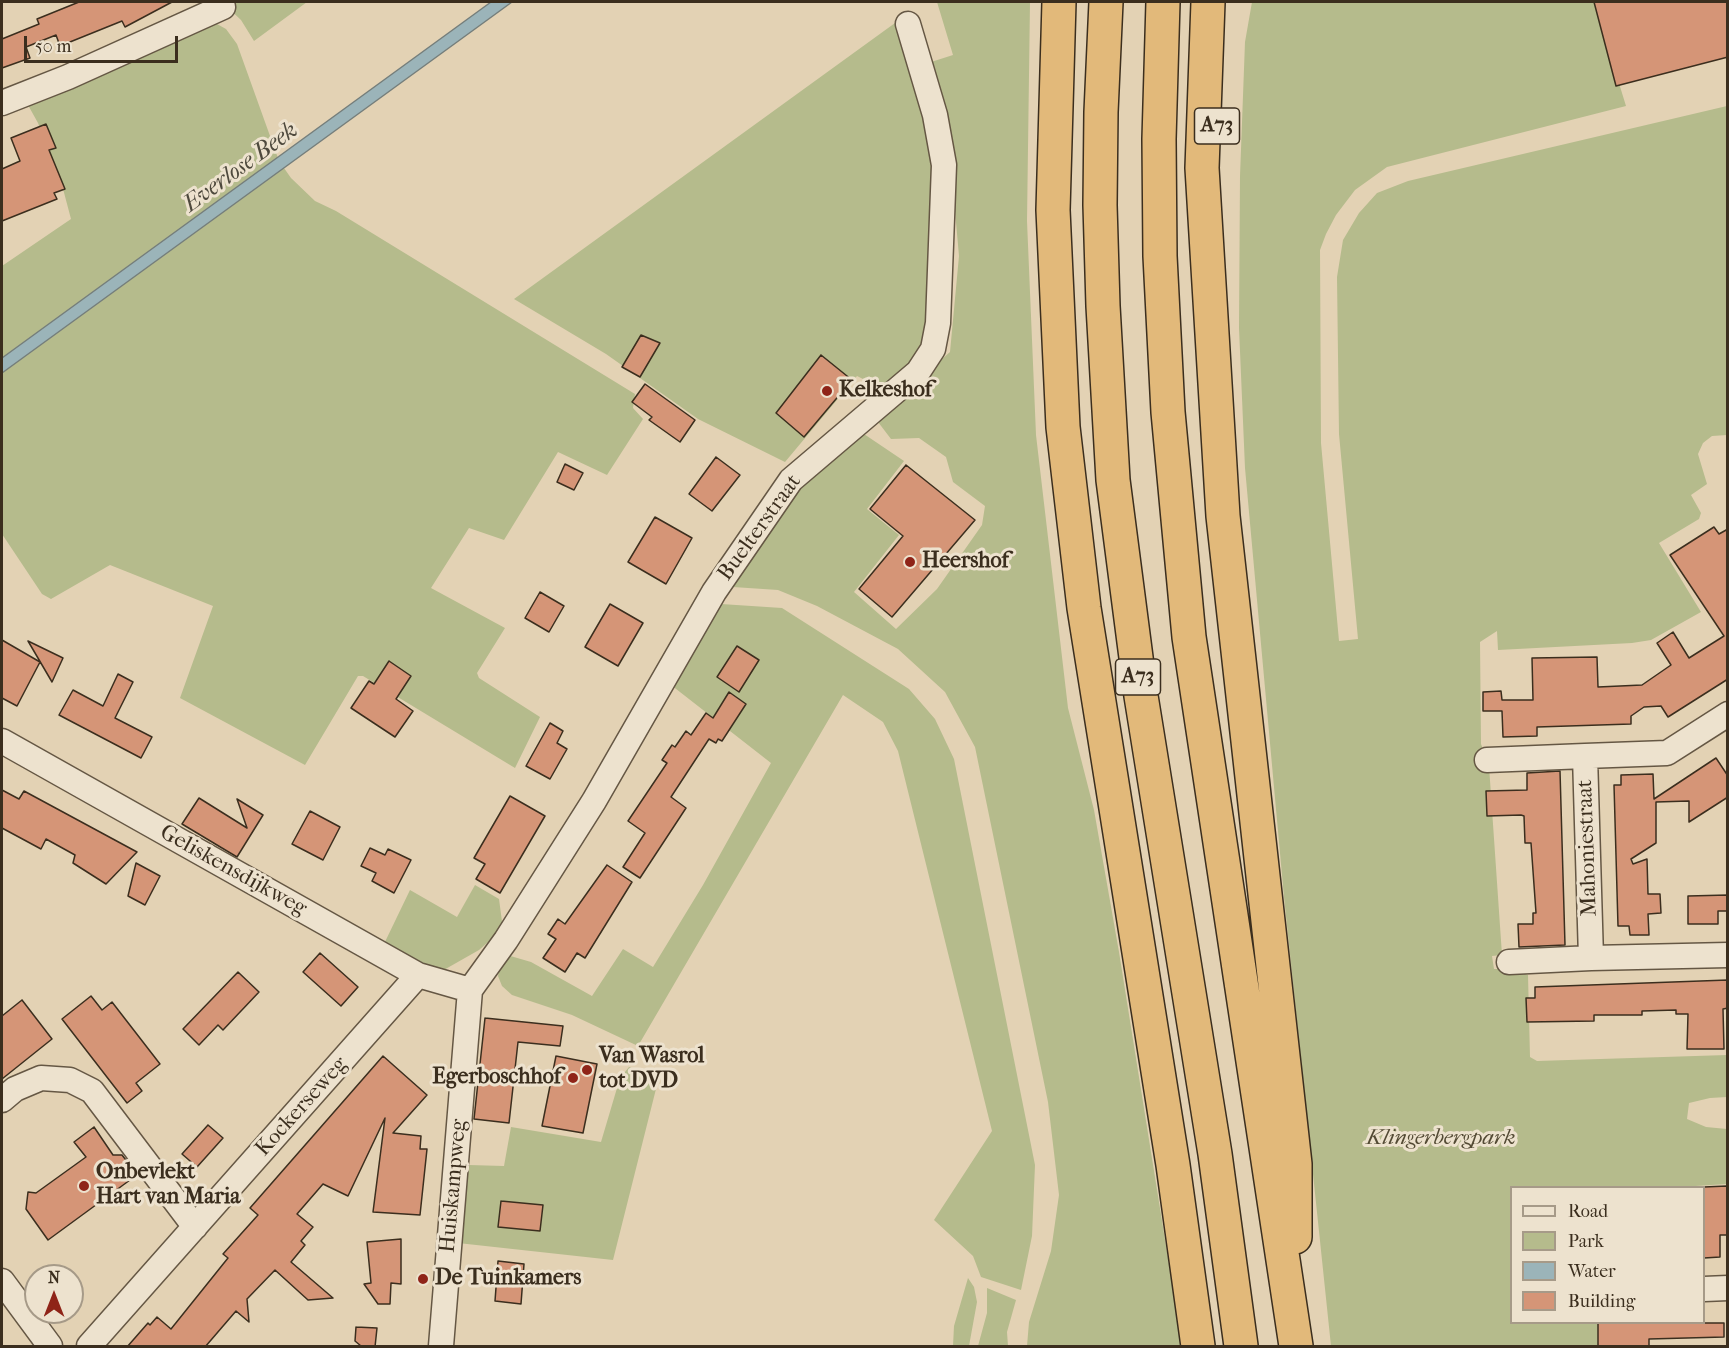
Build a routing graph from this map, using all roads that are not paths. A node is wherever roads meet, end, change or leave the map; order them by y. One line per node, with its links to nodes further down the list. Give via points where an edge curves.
1 (1106, 2): 29 (highway, A73, via 1100,216 1113,480 1141,696 1215,1154)
2 (1163, 2): 24 (highway, A73, via 1160,256 1168,412 1189,637)
3 (1208, 2): 9 (highway, A73, via 1202,168)
4 (1230, 2): 9 (highway, A73)
5 (1059, 5): 28 (highway, A73, via 1053,210 1063,427 1084,608 1173,1165)
6 (223, 8): 8 (street)
7 (908, 24): 18 (street, Buelterstraat, via 935,116 944,165 938,323 933,349 918,372 791,480 714,592 589,809)
8 (2, 102)
9 (1206, 252): 24 (highway, A73, via 1223,516 1295,1164)
10 (1728, 714): 12 (street, Mahoniestraat, via 1667,753)
11 (2, 741): 17 (street, Geliskensdijkweg)
12 (1585, 756): 13 (street); 15 (street, Mahoniestraat)
13 (1487, 760)
14 (1728, 955): 15 (street)
15 (1591, 958): 16 (street)
16 (1509, 962)
17 (418, 975): 18 (street, Geliskensdijkweg); 20 (street, Kockerseweg)
18 (470, 990): 27 (street, Huiskampweg)
19 (2, 1100): 20 (street, via 15,1089 41,1078 70,1080 92,1091)
20 (195, 1227): 26 (street, Kockerseweg)
21 (2, 1281): 25 (street)
22 (1728, 1288): 23 (street)
23 (1705, 1289)
24 (1296, 1342)
25 (50, 1347)
26 (90, 1347)
27 (441, 1347)
28 (1198, 1347)
29 (1241, 1347)

